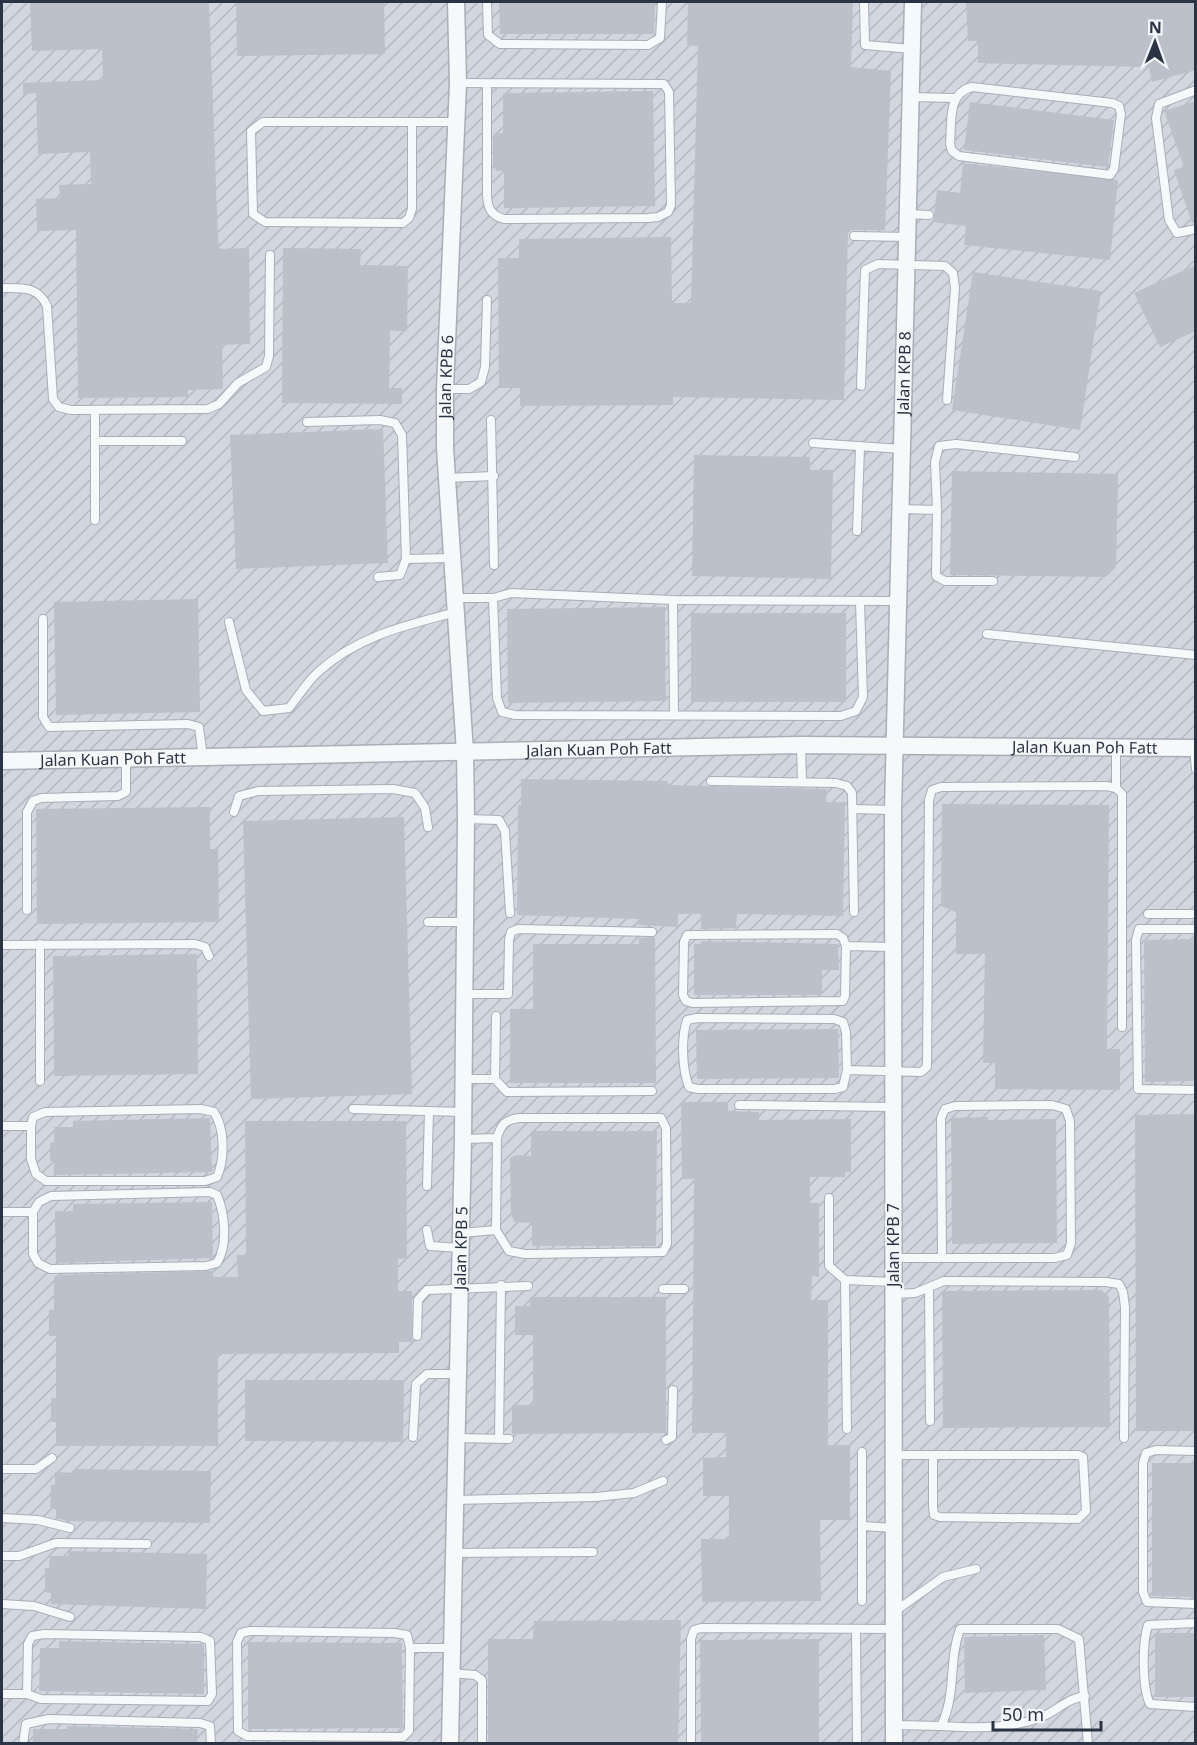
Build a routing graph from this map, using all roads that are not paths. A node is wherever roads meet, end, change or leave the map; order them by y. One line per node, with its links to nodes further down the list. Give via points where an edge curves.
1 (456, 2): 7 (street, Jalan KPB 6)
2 (487, 2): 3 (lane, via 488,35 500,44 648,45 660,38)
3 (662, 2)
4 (864, 2): 6 (lane, via 865,45)
5 (913, 2): 6 (street, Jalan KPB 8)
6 (912, 49): 10 (street, Jalan KPB 8)
7 (458, 83): 8 (lane); 13 (street, Jalan KPB 6)
8 (487, 84): 8 (lane, via 664,84 669,92 668,212 648,218 495,216 488,208 487,196)
9 (1196, 90): 16 (lane, via 1159,104 1156,118 1169,220 1177,233)
10 (911, 97): 11 (lane); 14 (street, Jalan KPB 8)
11 (954, 98): 11 (lane, via 961,89 972,87 1119,106 1114,169 1110,175 959,156 951,151 950,144)
12 (412, 122): 12 (lane, via 256,125 251,131 253,214 265,222 403,223 410,218 412,208); 13 (lane)
13 (456, 122): 24 (street, Jalan KPB 6)
14 (908, 214): 15 (lane); 18 (street, Jalan KPB 8)
15 (928, 215)
16 (1196, 230)
17 (855, 236): 18 (lane)
18 (908, 237): 20 (street, Jalan KPB 8)
19 (270, 255): 26 (lane, via 266,367 238,383 219,404 208,409)
20 (907, 264): 23 (lane, via 878,264 865,270); 25 (lane, via 945,266 952,273 955,288); 33 (street, Jalan KPB 8)
21 (2, 288): 26 (lane, via 36,291 43,298 47,306 53,399 71,410)
22 (487, 300): 24 (lane, via 481,382 469,389)
23 (861, 386)
24 (445, 389): 36 (street, Jalan KPB 6)
25 (947, 400)
26 (94, 410): 29 (lane)
27 (491, 420): 35 (lane)
28 (308, 422): 42 (lane, via 395,423 402,435)
29 (95, 441): 30 (lane); 39 (lane)
30 (182, 441)
31 (813, 443): 32 (lane)
32 (860, 448): 33 (lane); 40 (lane)
33 (902, 449): 37 (street, Jalan KPB 8)
34 (1075, 457): 38 (lane, via 956,444 939,446 935,462)
35 (494, 476): 36 (lane); 43 (lane)
36 (446, 478): 41 (street, Jalan KPB 6)
37 (900, 509): 38 (lane); 48 (street, Jalan KPB 8)
38 (937, 510): 45 (lane, via 936,576 945,581)
39 (95, 520)
40 (857, 531)
41 (451, 558): 42 (lane); 50 (street, Jalan KPB 6)
42 (406, 559): 44 (lane, via 400,575)
43 (494, 565)
44 (378, 577)
45 (993, 581)
46 (493, 598): 47 (lane, via 512,593); 50 (lane); 55 (lane, via 497,698 502,712)
47 (673, 600): 49 (lane); 55 (lane)
48 (898, 601): 49 (lane); 57 (street, Jalan KPB 8)
49 (860, 602): 55 (lane, via 862,697 856,711 841,716)
50 (455, 605): 52 (lane, via 353,645 317,673 289,708 263,711 246,690); 60 (street, Jalan KPB 6)
51 (43, 619): 61 (lane, via 43,717 49,727 188,724 199,727)
52 (229, 622)
53 (987, 634): 54 (lane)
54 (1196, 654)
55 (674, 715)
56 (801, 746): 57 (street, Jalan Kuan Poh Fatt); 60 (street, Jalan Kuan Poh Fatt); 66 (lane)
57 (896, 746): 58 (street, Jalan Kuan Poh Fatt); 69 (street, Jalan KPB 7)
58 (1116, 748): 59 (street, Jalan Kuan Poh Fatt); 67 (lane)
59 (1195, 748): 64 (lane)
60 (465, 752): 61 (street, Jalan Kuan Poh Fatt); 71 (street, Jalan KPB 5)
61 (203, 759): 62 (street, Jalan Kuan Poh Fatt)
62 (126, 760): 63 (street, Jalan Kuan Poh Fatt); 73 (lane, via 126,792 118,796 33,801 27,812)
63 (2, 761)
64 (1196, 769)
65 (711, 781): 66 (lane)
66 (802, 783): 68 (lane, via 847,786 852,793)
67 (1116, 788): 89 (lane, via 1122,794); 91 (lane, via 932,790 927,1067 921,1072)
68 (853, 809): 69 (lane); 74 (lane)
69 (893, 810): 85 (street, Jalan KPB 7)
70 (234, 812): 72 (lane, via 239,796 258,791 393,789 415,793 425,808)
71 (466, 819): 75 (lane, via 499,820 505,831); 79 (street, Jalan KPB 5)
72 (428, 827)
73 (27, 910)
74 (854, 912)
75 (510, 913)
76 (1148, 914): 77 (lane)
77 (1196, 914)
78 (428, 922): 79 (lane)
79 (464, 922): 87 (street, Jalan KPB 5)
80 (1196, 929): 95 (lane, via 1139,929 1136,940 1138,1089)
81 (652, 932): 87 (lane, via 518,929 511,932 509,940 508,994)
82 (2, 945): 83 (lane)
83 (40, 945): 86 (lane, via 195,944 205,947); 94 (lane)
84 (846, 946): 84 (lane, via 837,934 687,935 683,995 693,1003 843,1001); 85 (lane)
85 (892, 947): 91 (street, Jalan KPB 7)
86 (209, 956)
87 (464, 994): 92 (street, Jalan KPB 5)
88 (496, 1016): 93 (lane)
89 (1122, 1027)
90 (847, 1070): 90 (lane, via 843,1088 835,1089 689,1087 685,1077 684,1029 687,1020 697,1018 834,1018 843,1023 846,1032); 91 (lane)
91 (892, 1071): 98 (street, Jalan KPB 7)
92 (464, 1079): 93 (lane); 101 (street, Jalan KPB 5)
93 (495, 1079): 96 (lane, via 507,1092)
94 (40, 1081)
95 (1196, 1090)
96 (652, 1091)
97 (739, 1105): 98 (lane)
98 (893, 1107): 114 (street, Jalan KPB 7)
99 (353, 1109): 100 (lane)
100 (429, 1111): 101 (lane); 106 (lane)
101 (464, 1112): 105 (street, Jalan KPB 5)
102 (2, 1126): 103 (lane)
103 (31, 1126): 103 (lane, via 33,1117 45,1112 201,1109 214,1112 219,1120 221,1167 217,1177 205,1181 46,1181 36,1174 34,1167)
104 (497, 1138): 105 (lane); 111 (lane); 111 (lane, via 506,1120 519,1118 661,1118 666,1128 667,1244 663,1252 653,1254 525,1254 509,1251)
105 (463, 1139): 112 (street, Jalan KPB 5)
106 (427, 1186)
107 (829, 1198): 115 (lane, via 829,1266)
108 (2, 1212): 109 (lane)
109 (33, 1212): 109 (lane, via 39,1202 51,1196 210,1192 222,1206 224,1252 217,1263 206,1266 50,1269 38,1263 33,1254)
110 (427, 1230): 112 (lane, via 430,1246)
111 (496, 1230): 112 (lane)
112 (461, 1241): 118 (street, Jalan KPB 5)
113 (942, 1257): 113 (lane, via 1067,1255 1071,1243 1070,1121 1066,1110 1052,1105 945,1109 941,1118); 114 (lane)
114 (893, 1258): 119 (street, Jalan KPB 7)
115 (845, 1280): 119 (lane); 127 (lane)
116 (501, 1285): 117 (lane); 118 (lane); 131 (lane)
117 (528, 1286)
118 (459, 1287): 123 (lane, via 427,1290 418,1300); 124 (street, Jalan KPB 5)
119 (893, 1288): 120 (lane, via 915,1293); 136 (street, Jalan KPB 7)
120 (929, 1288): 126 (lane); 130 (lane, via 944,1281 1119,1284 1125,1307)
121 (663, 1289): 122 (lane)
122 (684, 1289)
123 (417, 1336)
124 (456, 1374): 128 (lane, via 426,1374 416,1384); 129 (street, Jalan KPB 5)
125 (673, 1390): 133 (lane, via 672,1437)
126 (930, 1421)
127 (847, 1430)
128 (413, 1437)
129 (456, 1438): 131 (lane); 141 (street, Jalan KPB 5)
130 (1124, 1438)
131 (499, 1439): 132 (lane)
132 (509, 1439)
133 (666, 1440)
134 (1196, 1450): 153 (lane, via 1156,1450 1146,1453 1143,1463 1143,1592 1147,1602)
135 (862, 1452): 143 (lane)
136 (893, 1455): 137 (lane); 145 (street, Jalan KPB 7)
137 (933, 1456): 137 (lane, via 1078,1455 1086,1464 1086,1511 1078,1519 934,1515)
138 (52, 1458): 139 (lane, via 36,1469)
139 (2, 1469)
140 (663, 1481): 141 (lane, via 634,1493 596,1497)
141 (454, 1500): 148 (street, Jalan KPB 5)
142 (2, 1518): 144 (lane, via 38,1520)
143 (863, 1526): 145 (lane); 151 (lane)
144 (70, 1528)
145 (894, 1528): 154 (street, Jalan KPB 7)
146 (147, 1544): 149 (lane, via 57,1543 19,1556)
147 (593, 1552): 148 (lane)
148 (453, 1553): 160 (street, Jalan KPB 5)
149 (2, 1556)
150 (976, 1569): 154 (lane, via 943,1577)
151 (862, 1601)
152 (2, 1604): 155 (lane, via 34,1606)
153 (1196, 1604)
154 (894, 1612): 158 (street, Jalan KPB 7)
155 (70, 1617)
156 (1196, 1623): 165 (lane, via 1148,1625 1145,1695 1150,1704)
157 (856, 1629): 158 (lane); 172 (lane, via 694,1630); 173 (lane)
158 (894, 1629): 166 (street, Jalan KPB 7)
159 (410, 1647): 159 (lane, via 409,1731 403,1737 247,1736 238,1731 237,1642 241,1633 394,1633 407,1635); 160 (lane)
160 (451, 1648): 161 (street, Jalan KPB 5)
161 (450, 1673): 170 (street, Jalan KPB 5); 171 (lane, via 475,1675 482,1680)
162 (2, 1694): 163 (lane)
163 (27, 1694): 163 (lane, via 28,1644 32,1636 201,1637 210,1641 212,1694 208,1701 41,1699)
164 (1085, 1696): 167 (lane, via 1069,1699 1048,1714 1015,1724); 167 (lane, via 1079,1639 1058,1629 960,1629 954,1647 950,1708); 175 (lane)
165 (1196, 1707)
166 (894, 1725): 167 (lane); 174 (street, Jalan KPB 7)
167 (941, 1726)
168 (23, 1743): 169 (lane, via 26,1724 49,1719 200,1723 210,1726)
169 (211, 1743)
170 (450, 1743)
171 (482, 1743)
172 (691, 1743)
173 (857, 1743)
174 (894, 1743)
175 (1088, 1743)

